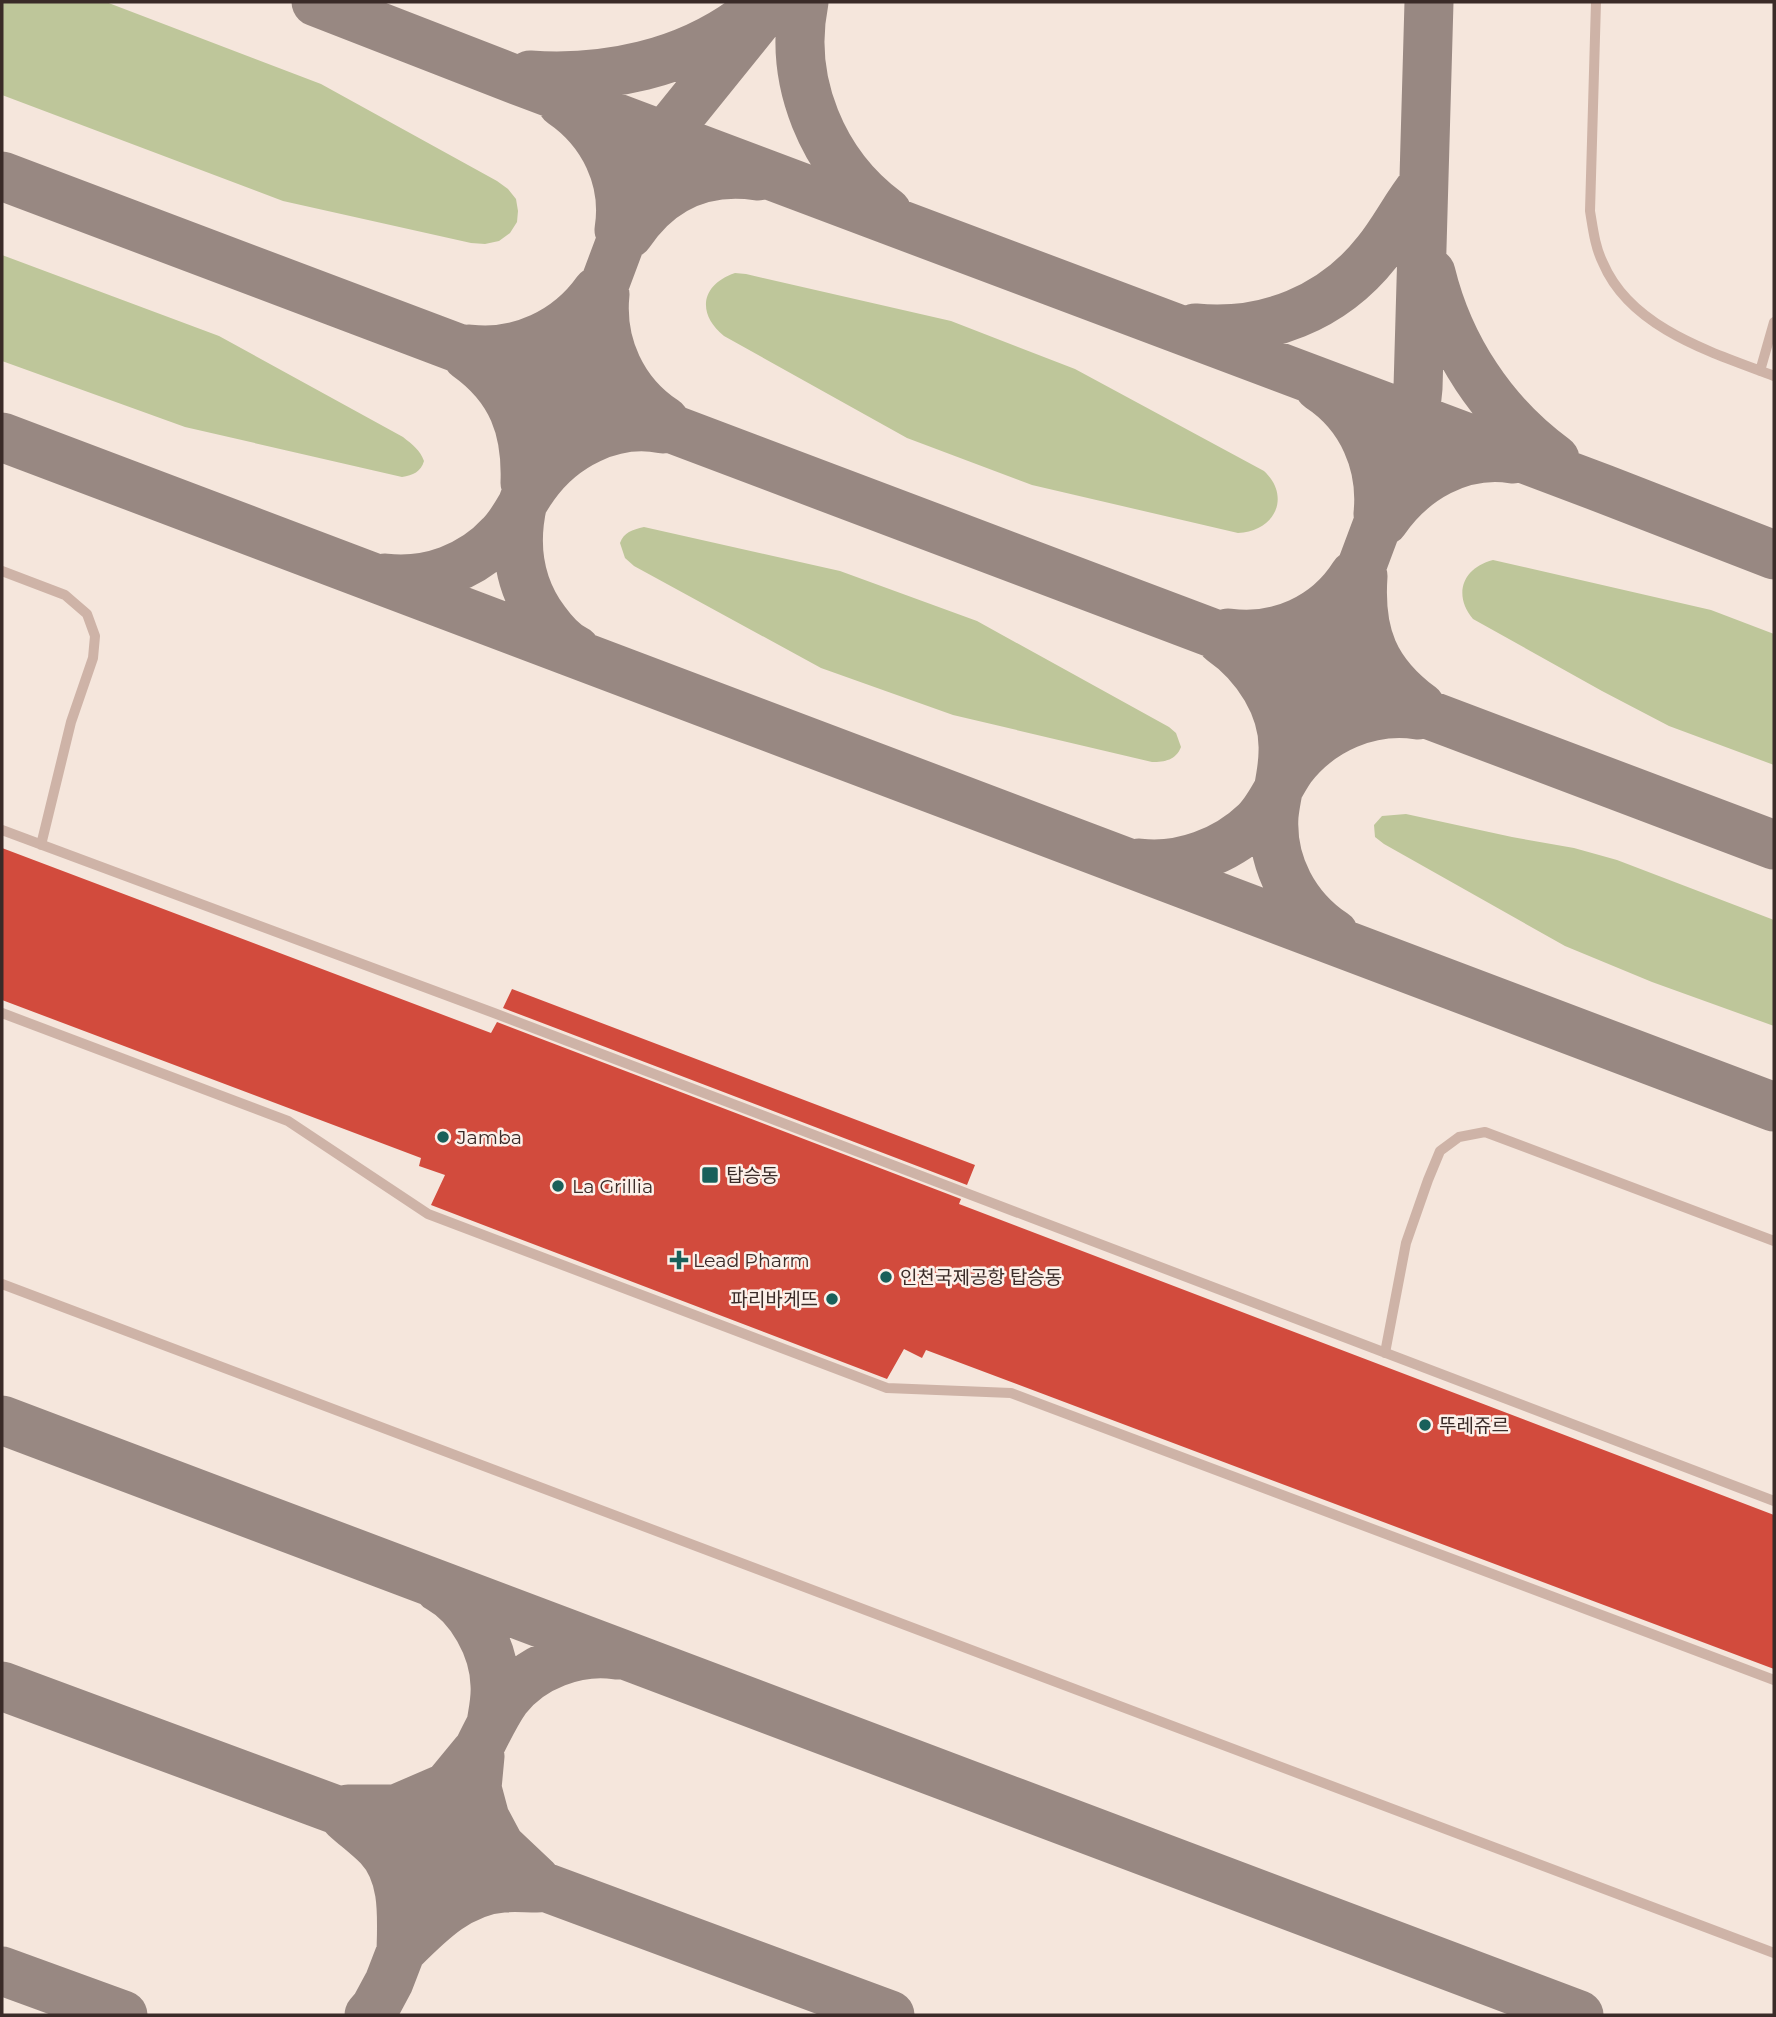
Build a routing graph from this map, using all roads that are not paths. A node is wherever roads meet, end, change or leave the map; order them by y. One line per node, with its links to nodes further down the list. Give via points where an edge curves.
1 (1596, 2): 3 (lane, via 1590,211 1604,266 1644,316 1696,345)
2 (1774, 321): 3 (lane)
3 (1760, 371): 4 (lane)
4 (1774, 376)
5 (2, 571): 7 (lane, via 65,595 87,614 96,636)
6 (2, 830): 7 (lane)
7 (41, 845): 11 (lane)
8 (2, 1013): 13 (lane, via 288,1121 428,1214 887,1388 1011,1393)
9 (1774, 1241): 11 (lane, via 1485,1132 1459,1137 1440,1151 1406,1242)
10 (2, 1284): 14 (lane)
11 (1385, 1353): 12 (lane)
12 (1774, 1501)
13 (1774, 1680)
14 (1774, 1953)

